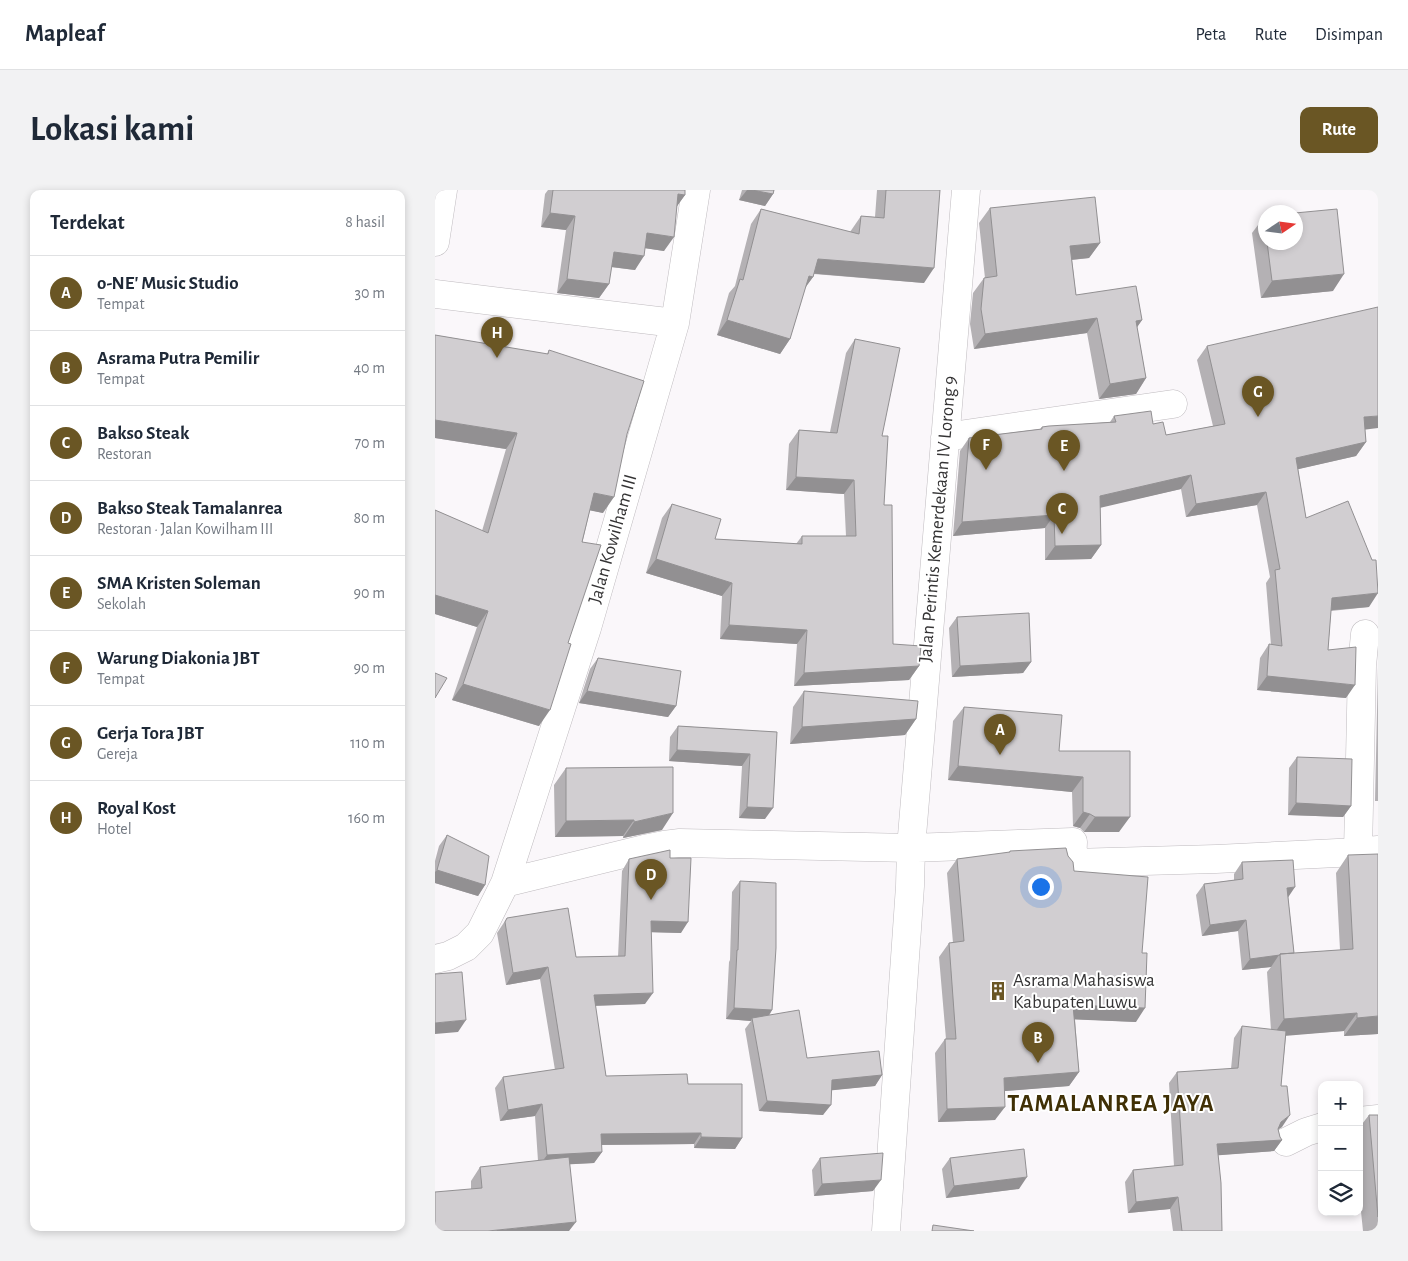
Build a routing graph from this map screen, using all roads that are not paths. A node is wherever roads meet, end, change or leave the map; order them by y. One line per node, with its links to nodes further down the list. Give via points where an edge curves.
1 (443, 190): 4 (street)
2 (696, 190): 6 (street, Jalan Kowilham III)
3 (966, 190): 8 (street, Jalan Perintis Kemerdekaan IV Lorong 9)
4 (435, 242)
5 (435, 294): 6 (street)
6 (675, 323): 12 (street, Jalan Kowilham III, via 587,628)
7 (1173, 404): 8 (street)
8 (945, 437): 10 (street, Jalan Perintis Kemerdekaan IV Lorong 9)
9 (1365, 634): 11 (street, via 1362,666)
10 (911, 848): 11 (street, via 1073,842 1072,863); 12 (street, via 680,843); 18 (street, Jalan Perintis Kemerdekaan IV Lorong 9)
11 (1368, 851)
12 (505, 882): 13 (street, Jalan Kowilham III, via 480,933 466,947)
13 (435, 958)
14 (1378, 1119): 15 (street)
15 (1363, 1121)
16 (1318, 1128): 17 (street)
17 (1286, 1142)
18 (886, 1231)

